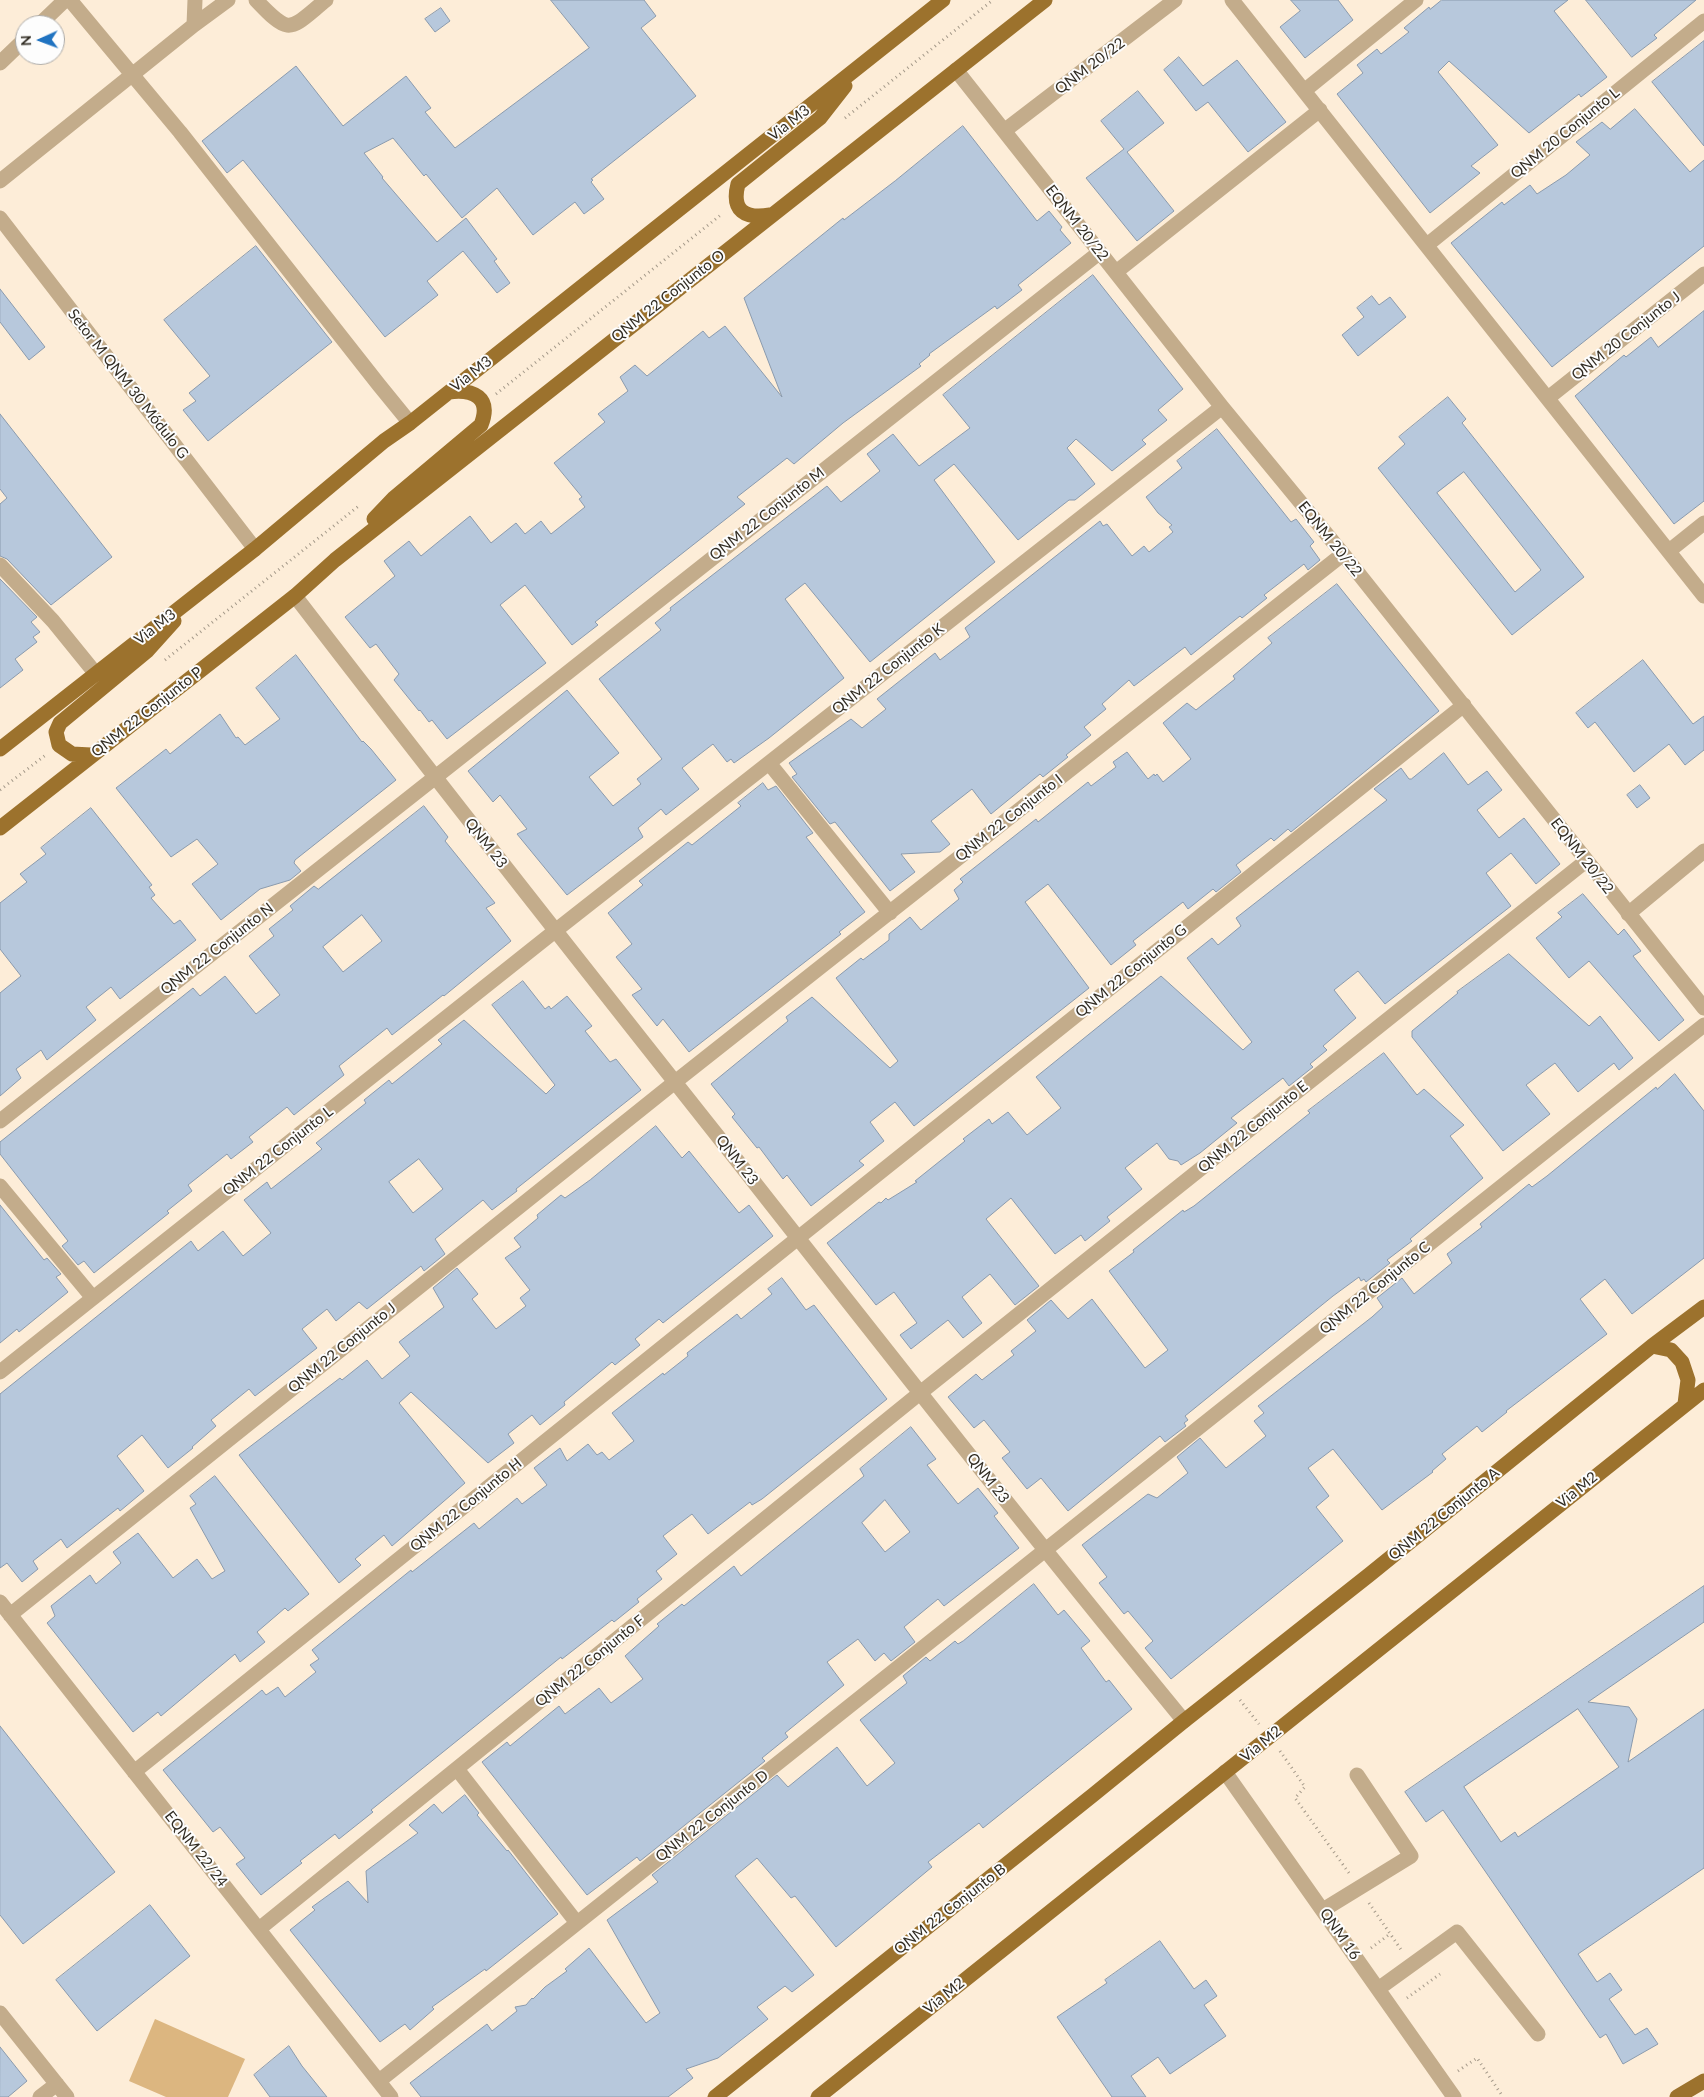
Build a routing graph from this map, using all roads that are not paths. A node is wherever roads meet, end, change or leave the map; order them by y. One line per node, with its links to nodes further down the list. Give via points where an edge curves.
1 (65, 0): 12 (street)
2 (70, 0): 19 (street)
3 (195, 0): 14 (street)
4 (228, 0): 14 (street)
5 (256, 0): 6 (street, via 276,22 290,26)
6 (326, 0)
7 (1045, 0): 18 (main road, QNM 22 Conjunto O)
8 (1176, 0): 22 (street, QNM 20/22)
9 (1232, 0): 20 (street)
10 (1416, 0): 20 (street)
11 (939, 1): 17 (main road, Via M3)
12 (49, 15)
13 (1704, 21): 26 (street, QNM 20 Conjunto L)
14 (194, 25): 19 (street)
15 (15, 49): 16 (street)
16 (0, 63)
17 (862, 66): 24 (main road, via 820,118 738,184 736,197 740,210 758,217); 30 (main road, Via M3)
18 (956, 70): 22 (street, EQNM 20/22); 24 (main road, QNM 22 Conjunto O)
19 (132, 73): 23 (street); 33 (street)
20 (1304, 90): 21 (street)
21 (1320, 110): 26 (street); 28 (street)
22 (1004, 131): 27 (street, EQNM 20/22)
23 (0, 181)
24 (770, 215): 38 (main road, QNM 22 Conjunto O)
25 (0, 218): 35 (street, Setor M QNM 30 Módulo G)
26 (1427, 246): 31 (street)
27 (1100, 252): 28 (street, EQNM 20/22); 48 (street, QNM 22 Conjunto M)
28 (1116, 272): 32 (street, EQNM 20/22)
29 (1704, 274): 31 (street, QNM 20 Conjunto J)
30 (449, 392): 33 (main road, Via M3); 38 (main road, via 470,391 480,399 484,412 482,425 394,498)
31 (1548, 398): 36 (street)
32 (1222, 407): 37 (street, EQNM 20/22); 47 (street, QNM 22 Conjunto K)
33 (410, 423): 35 (main road, Via M3)
34 (1704, 523): 36 (street)
35 (255, 549): 40 (main road, Via M3)
36 (1669, 551): 42 (street)
37 (1343, 554): 44 (street, EQNM 20/22); 52 (street, QNM 22 Conjunto I)
38 (335, 560): 41 (main road, QNM 22 Conjunto O)
39 (0, 565): 43 (street, via 53,621)
40 (202, 591): 43 (main road, Via M3); 46 (main road, via 147,651 60,723 56,732 59,745 72,754)
41 (295, 596): 46 (main road, QNM 22 Conjunto P); 48 (street, QNM 23)
42 (1704, 596)
43 (96, 674): 45 (main road, Via M3)
44 (1464, 705): 51 (street, EQNM 20/22); 60 (street, QNM 22 Conjunto G)
45 (0, 749)
46 (91, 755): 49 (main road, QNM 22 Conjunto P)
47 (769, 763): 52 (street); 54 (street, QNM 22 Conjunto K)
48 (434, 777): 54 (street, QNM 23); 58 (street, QNM 22 Conjunto N)
49 (0, 828)
50 (1704, 851): 53 (street)
51 (1586, 861): 53 (street, EQNM 20/22); 66 (street, QNM 22 Conjunto E)
52 (890, 913): 57 (street, QNM 22 Conjunto I)
53 (1628, 914): 55 (street, EQNM 20/22)
54 (555, 931): 57 (street, QNM 23); 61 (street, QNM 22 Conjunto L)
55 (1704, 1008)
56 (1704, 1025): 68 (street, QNM 22 Conjunto C)
57 (675, 1082): 60 (street, QNM 23); 70 (street, QNM 22 Conjunto J)
58 (0, 1121)
59 (0, 1186): 61 (street)
60 (798, 1238): 66 (street, QNM 23); 73 (street, QNM 22 Conjunto H)
61 (93, 1298): 64 (street, QNM 22 Conjunto L)
62 (1704, 1307): 63 (main road, QNM 22 Conjunto A)
63 (1652, 1346): 67 (main road, via 1672,1350 1682,1362 1688,1380); 71 (main road, QNM 22 Conjunto A)
64 (0, 1372)
65 (1704, 1390): 67 (main road, Via M2)
66 (920, 1393): 68 (street, QNM 23); 72 (street, QNM 22 Conjunto F)
67 (1685, 1404): 74 (main road, Via M2)
68 (1045, 1551): 71 (street, QNM 23); 77 (street, QNM 22 Conjunto D)
69 (0, 1602): 70 (street, EQNM 22/24)
70 (10, 1615): 73 (street, EQNM 22/24)
71 (1184, 1720): 85 (main road, QNM 22 Conjunto B)
72 (457, 1769): 77 (street); 78 (street, QNM 22 Conjunto F)
73 (134, 1772): 78 (street, EQNM 22/24)
74 (1225, 1772): 76 (street, QNM 16); 90 (main road, Via M2)
75 (1357, 1775): 76 (street, via 1411,1856)
76 (1323, 1910): 79 (street, QNM 16)
77 (577, 1923): 82 (street, QNM 22 Conjunto D)
78 (259, 1929): 82 (street, EQNM 22/24)
79 (1378, 1989): 81 (street, via 1457,1932); 91 (street, QNM 16)
80 (0, 2013): 84 (street)
81 (1538, 2034)
82 (379, 2081): 88 (street, EQNM 22/24)
83 (1704, 2081): 92 (main road)
84 (57, 2084): 86 (street); 87 (street)
85 (726, 2092): 89 (main road, QNM 22 Conjunto B)
86 (40, 2097)
87 (67, 2097)
88 (391, 2097)
89 (715, 2097)
90 (818, 2097)
91 (1454, 2097)
92 (1677, 2097)

